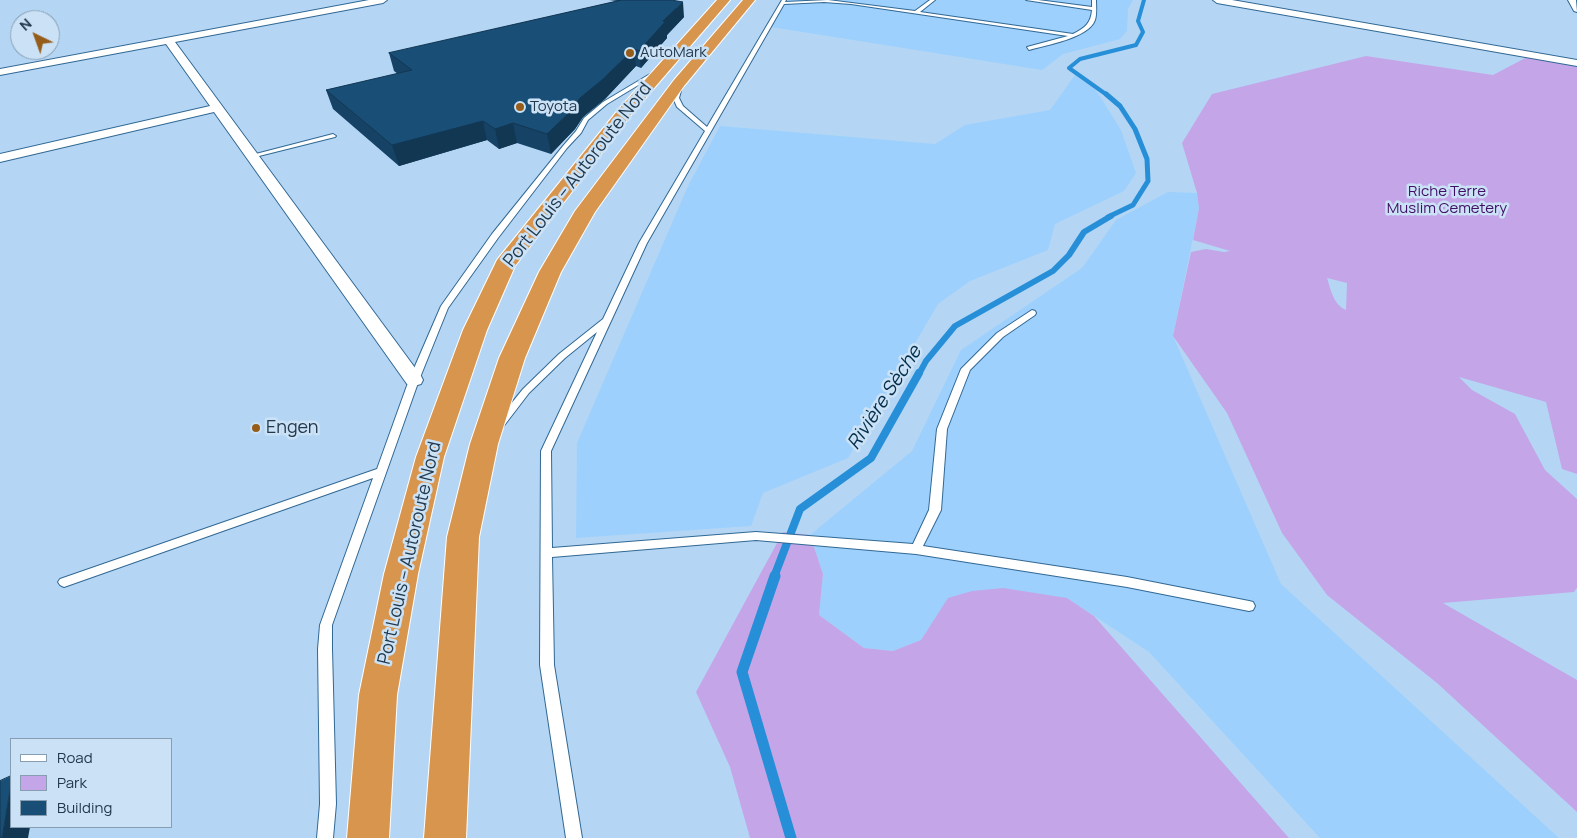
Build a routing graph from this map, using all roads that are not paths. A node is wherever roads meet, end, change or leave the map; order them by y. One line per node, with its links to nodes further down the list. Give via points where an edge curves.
1 (383, 0): 14 (street)
2 (724, 0): 18 (highway, Port Louis – Autoroute Nord)
3 (749, 0): 18 (highway, Port Louis – Autoroute Nord)
4 (933, 0): 12 (lane)
5 (1028, 0): 10 (lane)
6 (1094, 0): 10 (lane)
7 (1217, 0): 16 (street)
8 (1572, 0): 11 (street)
9 (782, 2): 12 (lane, via 836,1); 20 (lane)
10 (1094, 9): 13 (lane, via 1088,27)
11 (1577, 9)
12 (916, 12): 13 (lane)
13 (1073, 35): 15 (lane)
14 (168, 40): 17 (street); 19 (street)
15 (1029, 48)
16 (1577, 63)
17 (0, 72)
18 (672, 75): 20 (lane, via 680,107); 26 (lane, via 605,103 586,119 444,308); 27 (highway, Port Louis – Autoroute Nord, via 550,272 512,358); 34 (highway, Port Louis – Autoroute Nord, via 624,113 504,265 475,330 430,456 401,574 378,694)
19 (216, 108): 22 (street); 23 (street)
20 (708, 131): 25 (lane, via 643,242)
21 (333, 136): 22 (lane)
22 (251, 156): 26 (street)
23 (0, 158)
24 (1032, 314): 29 (lane, via 1000,335 966,369 942,429 935,510)
25 (607, 319): 27 (lane, via 526,391); 30 (lane, via 546,451)
26 (414, 380): 28 (lane)
27 (484, 444): 35 (highway, Port Louis – Autoroute Nord, via 462,537)
28 (380, 472): 31 (lane); 33 (lane, via 326,625 328,804)
29 (916, 549): 30 (lane, via 756,536); 32 (lane, via 1127,582)
30 (546, 553): 36 (lane, via 547,665)
31 (64, 582)
32 (1249, 606)
33 (325, 838)
34 (368, 838)
35 (445, 838)
36 (574, 838)

